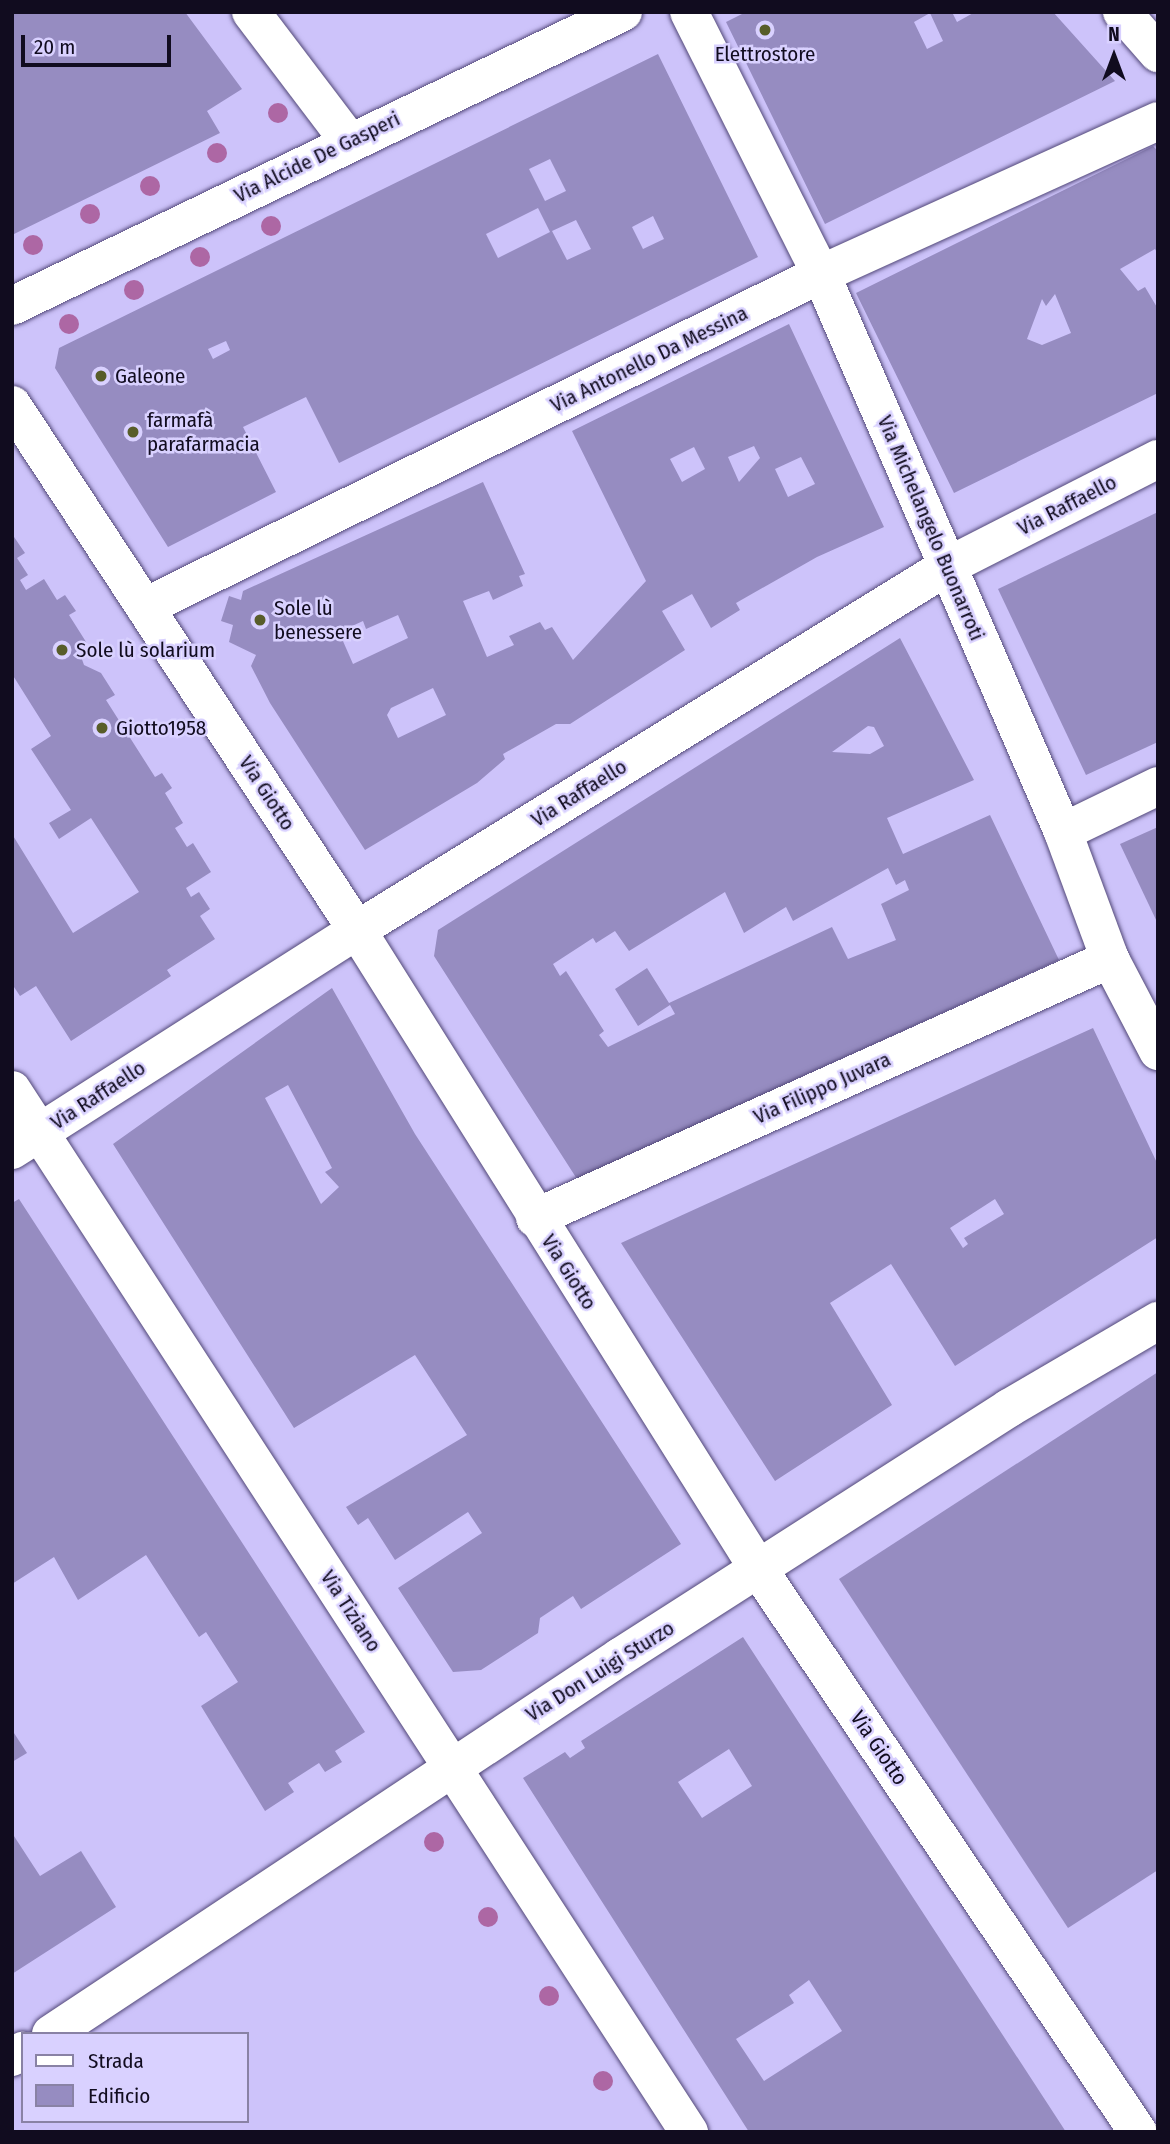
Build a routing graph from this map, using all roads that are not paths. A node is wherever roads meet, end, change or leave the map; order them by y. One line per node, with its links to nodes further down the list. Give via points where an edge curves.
1 (251, 12): 7 (street)
2 (623, 12): 7 (street, Via Alcide De Gasperi)
3 (689, 12): 8 (street, Via Michelangelo Buonarroti)
4 (1122, 12): 5 (street)
5 (1158, 53)
6 (1158, 121): 8 (street, Via Antonello Da Messina)
7 (349, 141): 9 (street, Via Alcide De Gasperi)
8 (821, 274): 12 (street, Via Michelangelo Buonarroti); 13 (street, Via Antonello Da Messina)
9 (12, 306)
10 (12, 405): 13 (street, Via Giotto)
11 (1158, 459): 12 (street, Via Raffaello)
12 (948, 566): 15 (street, Via Michelangelo Buonarroti); 16 (street, Via Raffaello)
13 (145, 607): 16 (street, Via Giotto)
14 (1158, 786): 15 (street)
15 (1063, 832): 17 (street, Via Michelangelo Buonarroti)
16 (357, 930): 20 (street, Via Raffaello); 21 (street, Via Giotto)
17 (1110, 959): 18 (street, Via Michelangelo Buonarroti); 21 (street, Via Filippo Juvara)
18 (1158, 1051)
19 (12, 1090): 20 (street, Via Tiziano)
20 (26, 1141): 24 (street, Via Tiziano)
21 (535, 1218): 23 (street, Via Giotto)
22 (1158, 1321): 23 (street, Via Don Luigi Sturzo, via 1009,1408)
23 (759, 1570): 24 (street, Via Don Luigi Sturzo); 27 (street, Via Giotto)
24 (451, 1766): 25 (street, Via Don Luigi Sturzo); 26 (street, Via Tiziano)
25 (54, 2032)
26 (690, 2132)
27 (1138, 2132)

